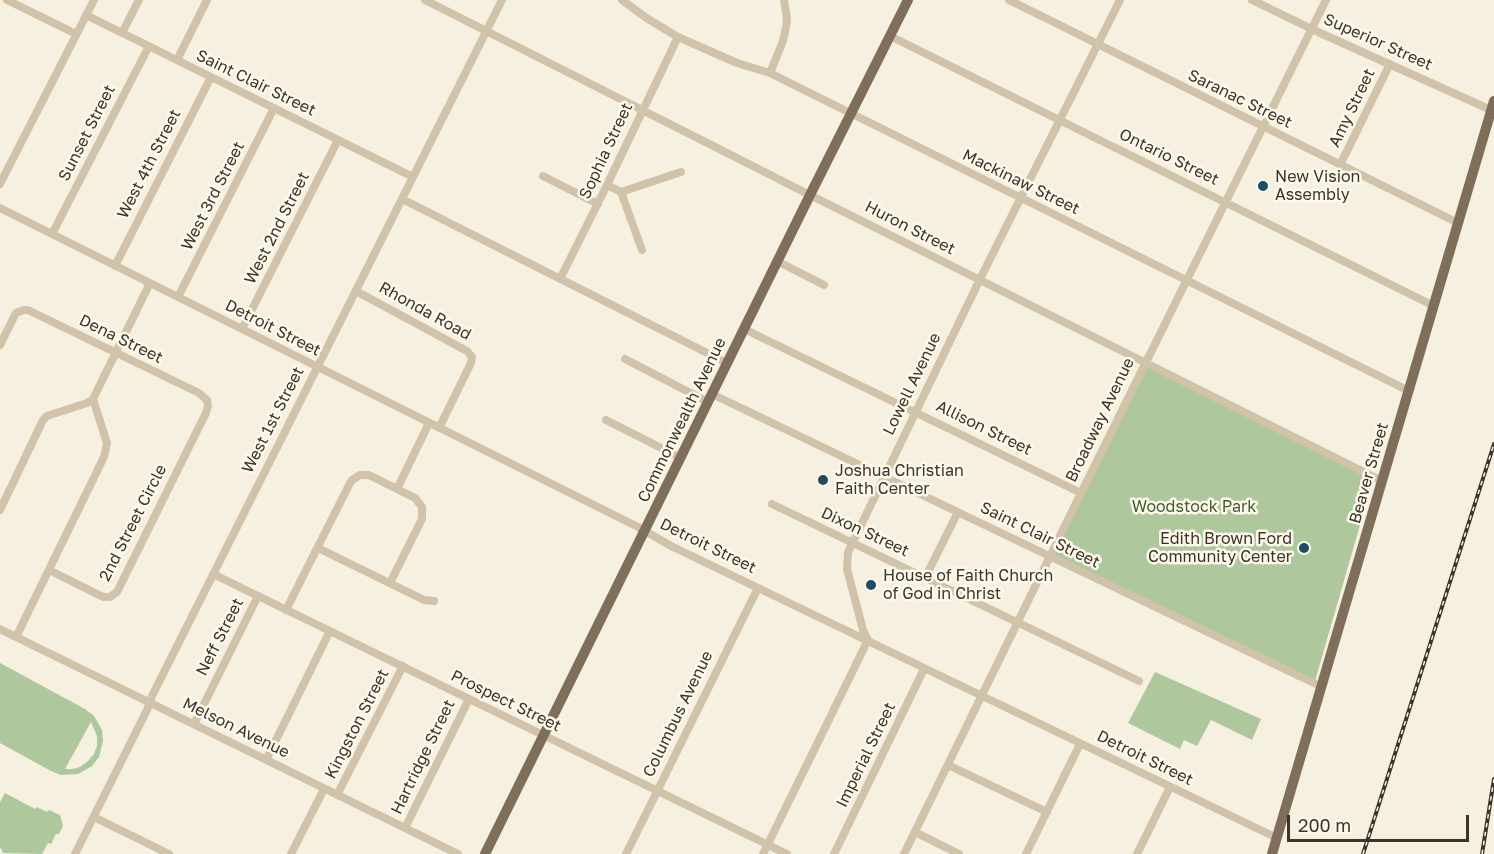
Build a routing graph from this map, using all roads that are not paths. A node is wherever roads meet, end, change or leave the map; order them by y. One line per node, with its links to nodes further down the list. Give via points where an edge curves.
1 (7, 0): 18 (street)
2 (94, 0): 14 (street)
3 (139, 0): 17 (street)
4 (207, 0): 23 (street)
5 (425, 0): 16 (street, Huron Street)
6 (502, 0): 16 (street, West 1st Street)
7 (622, 0): 20 (street, Mackinaw Street)
8 (784, 0): 25 (street, via 786,27)
9 (908, 0): 19 (main road, Commonwealth Avenue)
10 (1009, 0): 21 (street, Saranac Street)
11 (1120, 0): 21 (street, Lowell Avenue)
12 (1252, 0): 15 (street, Superior Street)
13 (1326, 0): 15 (street, Broadway Avenue)
14 (86, 15): 17 (street, Saint Clair Street); 18 (street)
15 (1311, 29): 24 (street, Superior Street); 32 (street, Broadway Avenue)
16 (487, 31): 29 (street, Huron Street); 37 (street, West 1st Street)
17 (122, 33): 22 (street, Saint Clair Street)
18 (76, 34): 38 (street)
19 (890, 36): 30 (main road, Commonwealth Avenue); 31 (street, Ontario Street)
20 (678, 37): 25 (street, Mackinaw Street); 29 (street, Sophia Street)
21 (1097, 44): 31 (street, Lowell Avenue); 32 (street, Saranac Street)
22 (149, 46): 23 (street, Saint Clair Street); 48 (street, Sunset Street)
23 (177, 60): 26 (street, Saint Clair Street)
24 (1390, 64): 27 (street, Superior Street); 34 (street, Amy Street)
25 (770, 73): 30 (street, Mackinaw Street)
26 (210, 77): 28 (street, Saint Clair Street); 51 (street, West 4th Street)
27 (1493, 106): 47 (main road, Beaver Street)
28 (274, 108): 33 (street, Saint Clair Street); 58 (street, West 3rd Street)
29 (643, 110): 39 (street, Sophia Street); 41 (street, Huron Street)
30 (852, 115): 41 (main road, Commonwealth Avenue); 42 (street, Mackinaw Street)
31 (1059, 120): 42 (street, Lowell Avenue); 44 (street, Ontario Street)
32 (1262, 126): 34 (street, Saranac Street); 44 (street, Broadway Avenue)
33 (339, 140): 37 (street, Saint Clair Street); 60 (street, West 2nd Street)
34 (1340, 165): 47 (street, Saranac Street)
35 (681, 172): 40 (street)
36 (543, 176): 45 (street)
37 (413, 177): 43 (street, West 1st Street)
38 (0, 184)
39 (607, 185): 40 (street); 45 (street, Sophia Street)
40 (621, 192): 49 (street)
41 (810, 195): 50 (main road, Commonwealth Avenue); 53 (street, Huron Street)
42 (1020, 198): 53 (street, Lowell Avenue); 54 (street, Mackinaw Street)
43 (402, 199): 52 (street); 57 (street, West 1st Street)
44 (1225, 202): 54 (street, Broadway Avenue); 59 (street, Ontario Street)
45 (598, 204): 52 (street, Sophia Street)
46 (0, 208): 48 (street, Detroit Street)
47 (1458, 223): 59 (main road, Beaver Street)
48 (52, 234): 51 (street, Detroit Street)
49 (642, 250)
50 (777, 261): 56 (street); 61 (main road, Commonwealth Avenue)
51 (115, 266): 55 (street, Detroit Street)
52 (560, 279): 66 (street)
53 (980, 280): 65 (street, Huron Street); 72 (street, Lowell Avenue)
54 (1185, 281): 65 (street, Broadway Avenue); 68 (street, Mackinaw Street)
55 (150, 283): 58 (street, Detroit Street); 63 (street)
56 (824, 285)
57 (356, 291): 67 (street, West 1st Street); 75 (street, Rhonda Road, via 472,357)
58 (178, 297): 60 (street, Detroit Street)
59 (1434, 306): 68 (main road, Beaver Street)
60 (242, 329): 67 (street, Detroit Street)
61 (744, 329): 66 (main road, Commonwealth Avenue); 72 (street, Allison Street)
62 (0, 345): 63 (street, Dena Street, via 14,316 28,310)
63 (116, 353): 70 (street); 71 (street, Dena Street)
64 (625, 359): 69 (street, Saint Clair Street)
65 (1145, 362): 78 (street, Huron Street); 80 (street, Broadway Avenue)
66 (727, 363): 69 (main road, Commonwealth Avenue)
67 (317, 367): 74 (street, Detroit Street); 89 (street, West 1st Street)
68 (1409, 392): 78 (main road, Beaver Street)
69 (710, 398): 76 (main road, Commonwealth Avenue); 77 (street, Saint Clair Street)
70 (93, 399): 82 (street, via 43,420); 88 (street, via 106,450)
71 (207, 400): 88 (street, 2nd Street Circle, via 206,413 117,592 103,597)
72 (915, 411): 77 (street, Lowell Avenue); 80 (street, Allison Street)
73 (606, 420): 76 (street)
74 (429, 423): 75 (street, Detroit Street); 79 (street)
75 (439, 428): 84 (street, Detroit Street)
76 (681, 458): 84 (main road, Commonwealth Avenue)
77 (883, 476): 83 (street, Saint Clair Street); 85 (street, Lowell Avenue)
78 (1382, 481): 104 (main road, Beaver Street)
79 (397, 489): 86 (street, via 369,475 356,477); 91 (street, via 416,498 423,513)
80 (1081, 493): 87 (street, Broadway Avenue)
81 (772, 504): 85 (street, Dixon Street)
82 (0, 510)
83 (958, 512): 87 (street, Saint Clair Street); 90 (street)
84 (644, 531): 92 (street, Detroit Street); 109 (main road, Commonwealth Avenue)
85 (852, 543): 90 (street, Dixon Street); 100 (street, Lowell Avenue, via 847,569)
86 (318, 548): 91 (street); 95 (street)
87 (1050, 556): 96 (street, Broadway Avenue); 104 (street, Saint Clair Street)
88 (49, 570): 99 (street)
89 (213, 574): 93 (street, Prospect Street); 107 (street, West 1st Street)
90 (926, 578): 96 (street, Dixon Street)
91 (390, 583): 94 (street)
92 (758, 588): 100 (street, Detroit Street); 115 (street, Columbus Avenue)
93 (258, 596): 95 (street, Prospect Street); 108 (street, Neff Street)
94 (434, 601)
95 (286, 610): 98 (street, Prospect Street)
96 (1017, 623): 103 (street, Dixon Street); 105 (street, Broadway Avenue)
97 (0, 629): 99 (street, Melson Avenue)
98 (330, 631): 101 (street, Prospect Street); 111 (street)
99 (16, 637): 107 (street, Melson Avenue)
100 (868, 640): 102 (street, Detroit Street); 122 (street)
101 (403, 666): 106 (street, Prospect Street); 116 (street, Kingston Street)
102 (924, 669): 105 (street, Detroit Street); 131 (street, Imperial Street)
103 (1139, 681)
104 (1322, 687): 121 (main road, Beaver Street)
105 (981, 696): 110 (street, Detroit Street); 112 (street, Broadway Avenue)
106 (469, 699): 109 (street, Prospect Street); 119 (street, Hartridge Street)
107 (150, 703): 108 (street, Melson Avenue); 118 (street, West 1st Street)
108 (194, 724): 111 (street, Melson Avenue)
109 (543, 736): 115 (street, Prospect Street); 127 (main road, Commonwealth Avenue)
110 (1080, 744): 113 (street, Detroit Street); 117 (street)
111 (266, 760): 114 (street, Melson Avenue)
112 (948, 765): 117 (street); 120 (street, Broadway Avenue)
113 (1170, 787): 121 (street, Detroit Street); 135 (street)
114 (324, 789): 116 (street, Melson Avenue); 125 (street)
115 (657, 790): 122 (street, Prospect Street); 128 (street, Columbus Avenue)
116 (337, 795): 119 (street, Melson Avenue)
117 (1047, 812): 134 (street)
118 (94, 817): 123 (street, West 1st Street); 124 (street)
119 (405, 828): 126 (street, Melson Avenue)
120 (915, 832): 132 (street, Broadway Avenue); 133 (street)
121 (1277, 838): 136 (main road, Beaver Street)
122 (768, 844): 129 (street); 130 (street, Prospect Street)
123 (75, 854)
124 (170, 854)
125 (291, 854)
126 (458, 854)
127 (485, 854)
128 (626, 854)
129 (763, 854)
130 (787, 854)
131 (834, 854)
132 (904, 854)
133 (959, 854)
134 (1026, 854)
135 (1137, 854)
136 (1272, 854)

